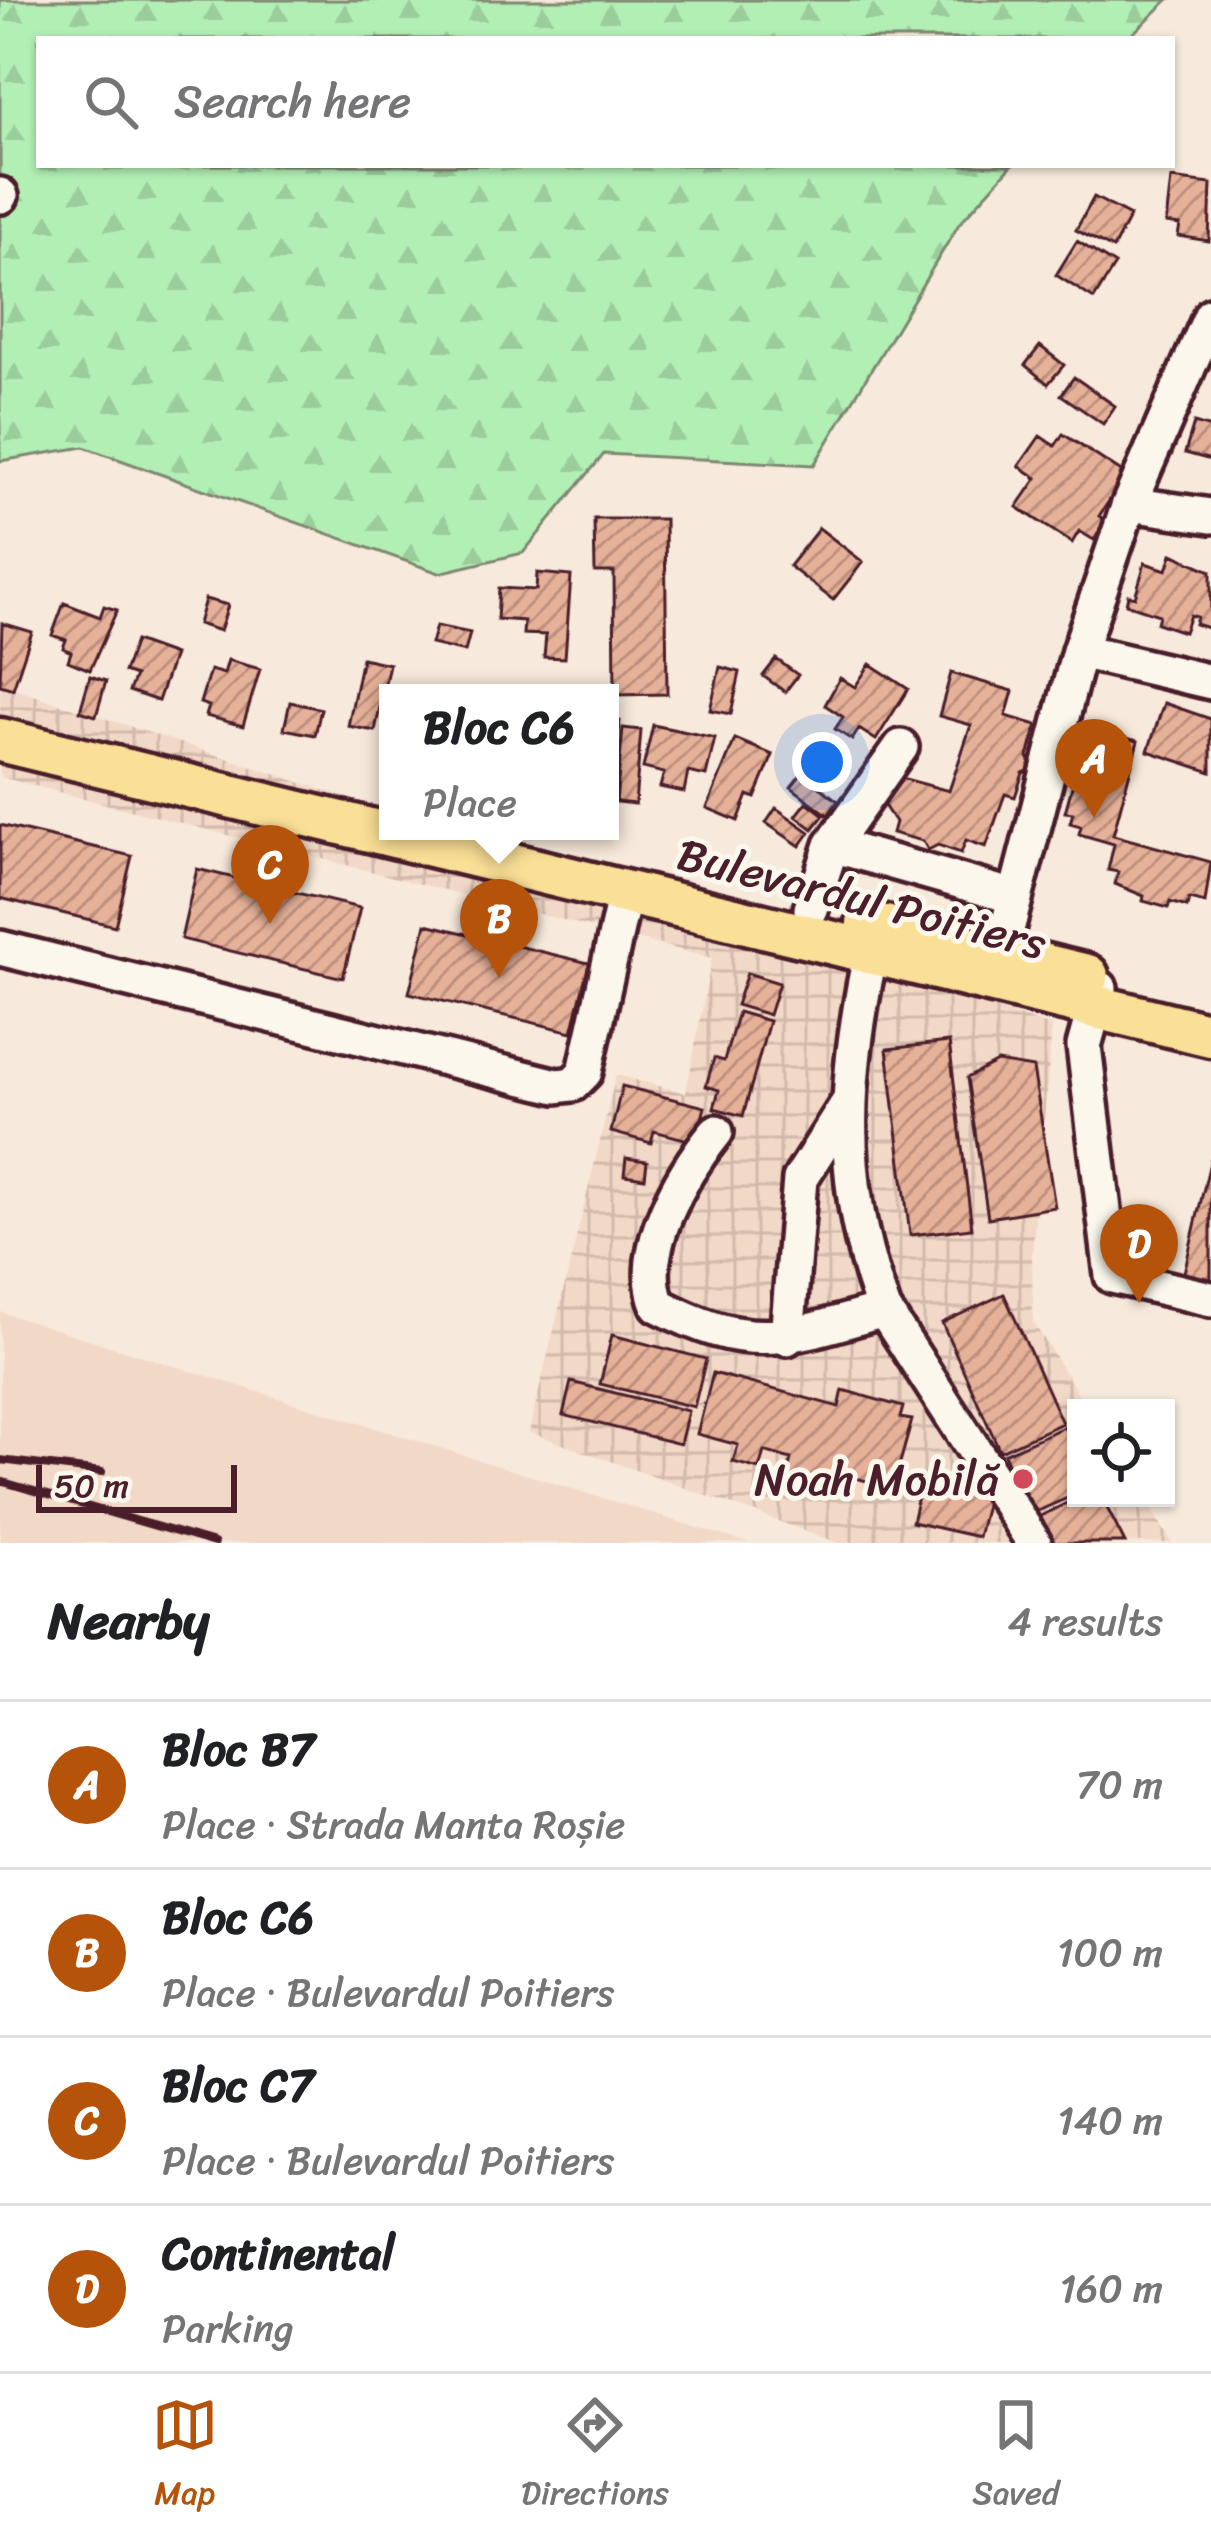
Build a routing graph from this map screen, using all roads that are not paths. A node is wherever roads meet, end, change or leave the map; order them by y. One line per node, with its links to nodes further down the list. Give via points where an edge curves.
1 (1211, 315): 2 (street)
2 (1129, 504): 3 (street); 4 (street)
3 (1211, 516)
4 (1079, 651): 5 (street); 15 (street)
5 (1211, 682)
6 (0, 712): 9 (main road)
7 (0, 740): 10 (main road, Bulevardul Poitiers)
8 (901, 747): 13 (street)
9 (379, 805)
10 (379, 832)
11 (411, 840): 14 (main road, Bulevardul Poitiers)
12 (524, 840): 16 (main road, Bulevardul Poitiers)
13 (832, 845): 15 (street); 16 (street)
14 (625, 892): 17 (main road, Bulevardul Poitiers); 18 (street, via 585,1072 557,1086)
15 (1015, 897): 19 (street)
16 (811, 909): 17 (main road, Bulevardul Poitiers)
17 (874, 939): 19 (main road, Bulevardul Poitiers); 23 (street)
18 (0, 947)
19 (996, 968): 20 (main road, Bulevardul Poitiers)
20 (1098, 994): 21 (main road, Bulevardul Poitiers); 22 (main road, Bulevardul Poitiers); 25 (street, via 1084,1046 1112,1276)
21 (1211, 1006)
22 (1211, 1035)
23 (846, 1106): 26 (street, via 856,1200); 27 (street, via 800,1179)
24 (716, 1132): 27 (street, via 686,1168 649,1283 658,1305 690,1322 732,1337)
25 (1211, 1299)
26 (884, 1310): 27 (street); 28 (street)
27 (787, 1338)
28 (1034, 1543)

